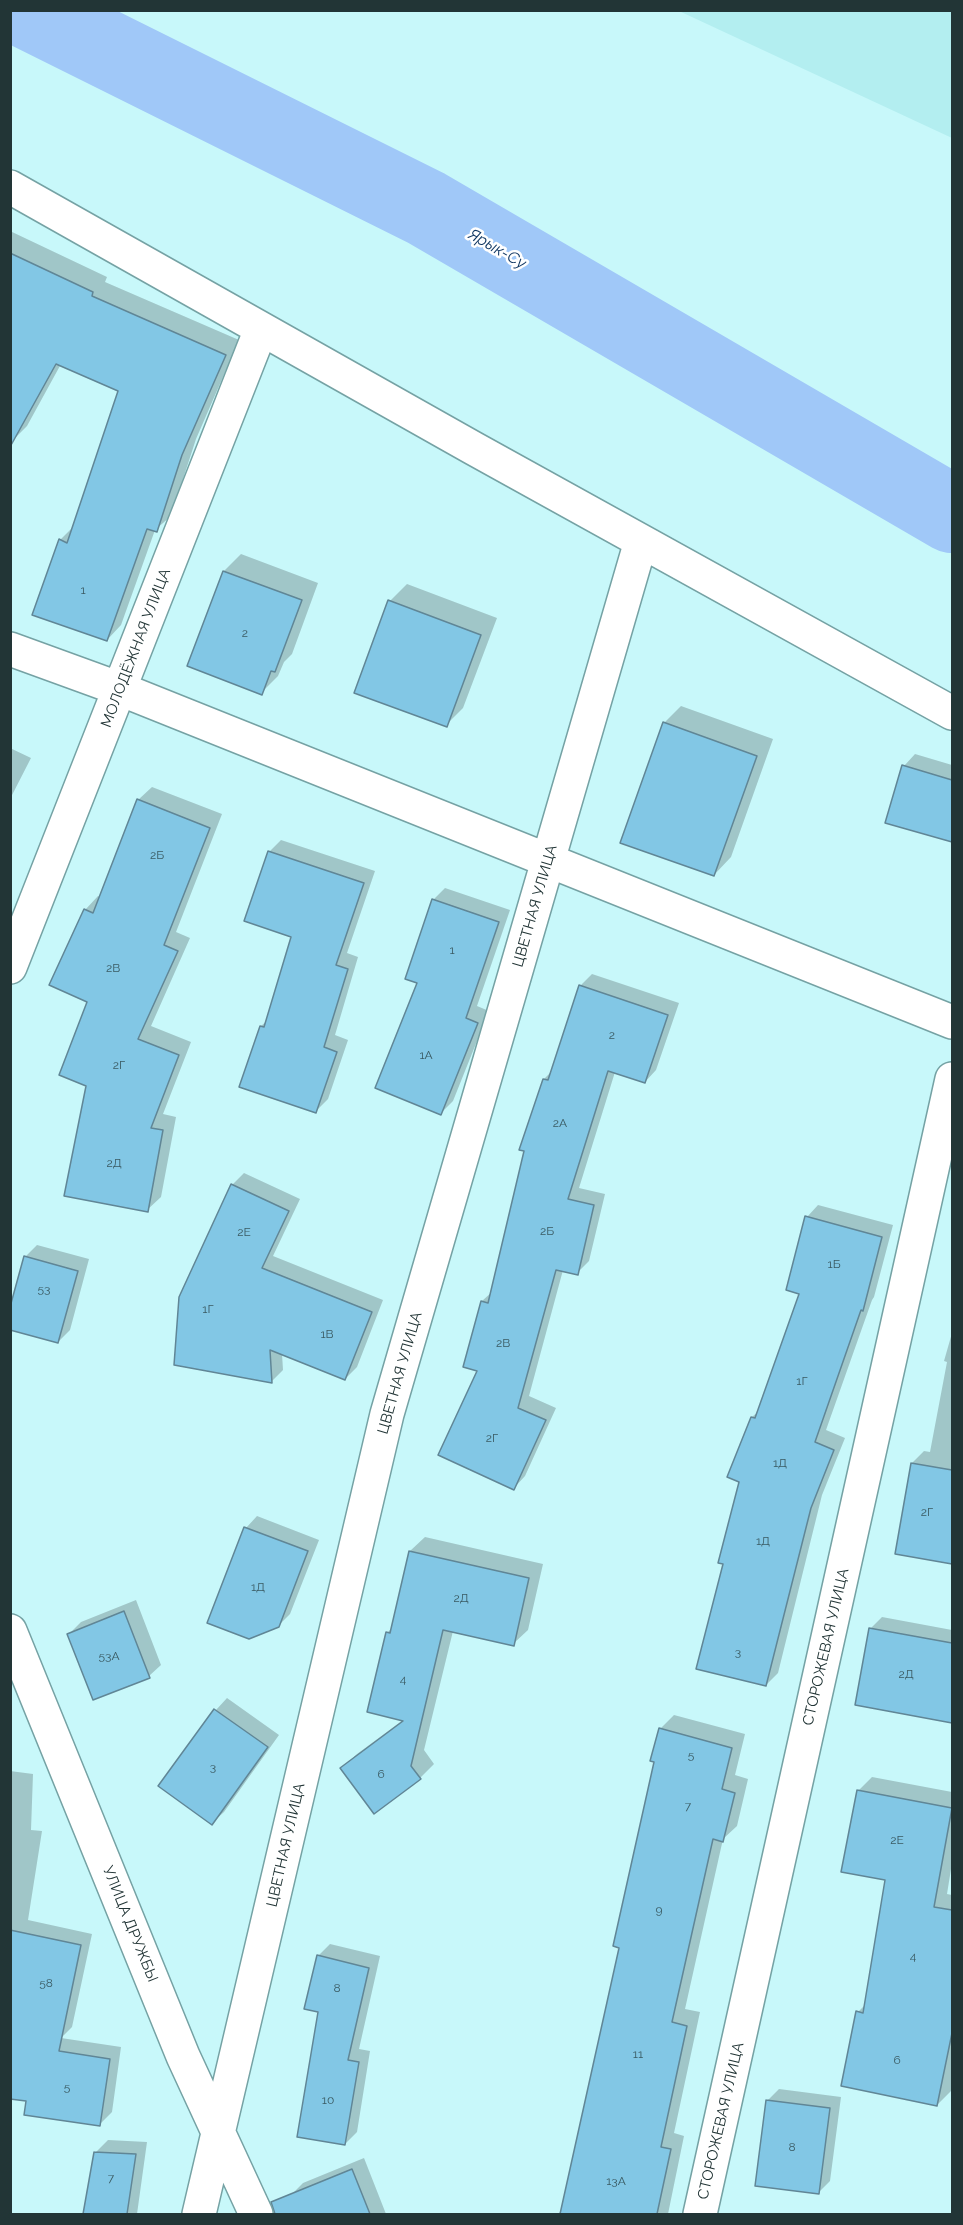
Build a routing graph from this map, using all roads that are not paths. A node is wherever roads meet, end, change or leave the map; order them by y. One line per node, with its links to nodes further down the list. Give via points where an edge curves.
1 (10, 187): 2 (street)
2 (261, 329): 3 (street); 5 (street, МОЛОДЁЖНАЯ УЛИЦА)
3 (641, 541): 6 (street); 7 (street, ЦВЕТНАЯ УЛИЦА)
4 (10, 649): 5 (street)
5 (120, 688): 7 (street); 8 (street, МОЛОДЁЖНАЯ УЛИЦА)
6 (952, 713)
7 (549, 859): 9 (street); 12 (street, ЦВЕТНАЯ УЛИЦА, via 387,1414)
8 (10, 967)
9 (952, 1022)
10 (952, 1079): 15 (street, СТОРОЖЕВАЯ УЛИЦА)
11 (10, 1631): 12 (street, УЛИЦА ДРУЖБЫ, via 183,2056)
12 (218, 2132): 13 (street, ЦВЕТНАЯ УЛИЦА); 14 (street, УЛИЦА ДРУЖБЫ)
13 (199, 2214)
14 (256, 2214)
15 (700, 2214)

